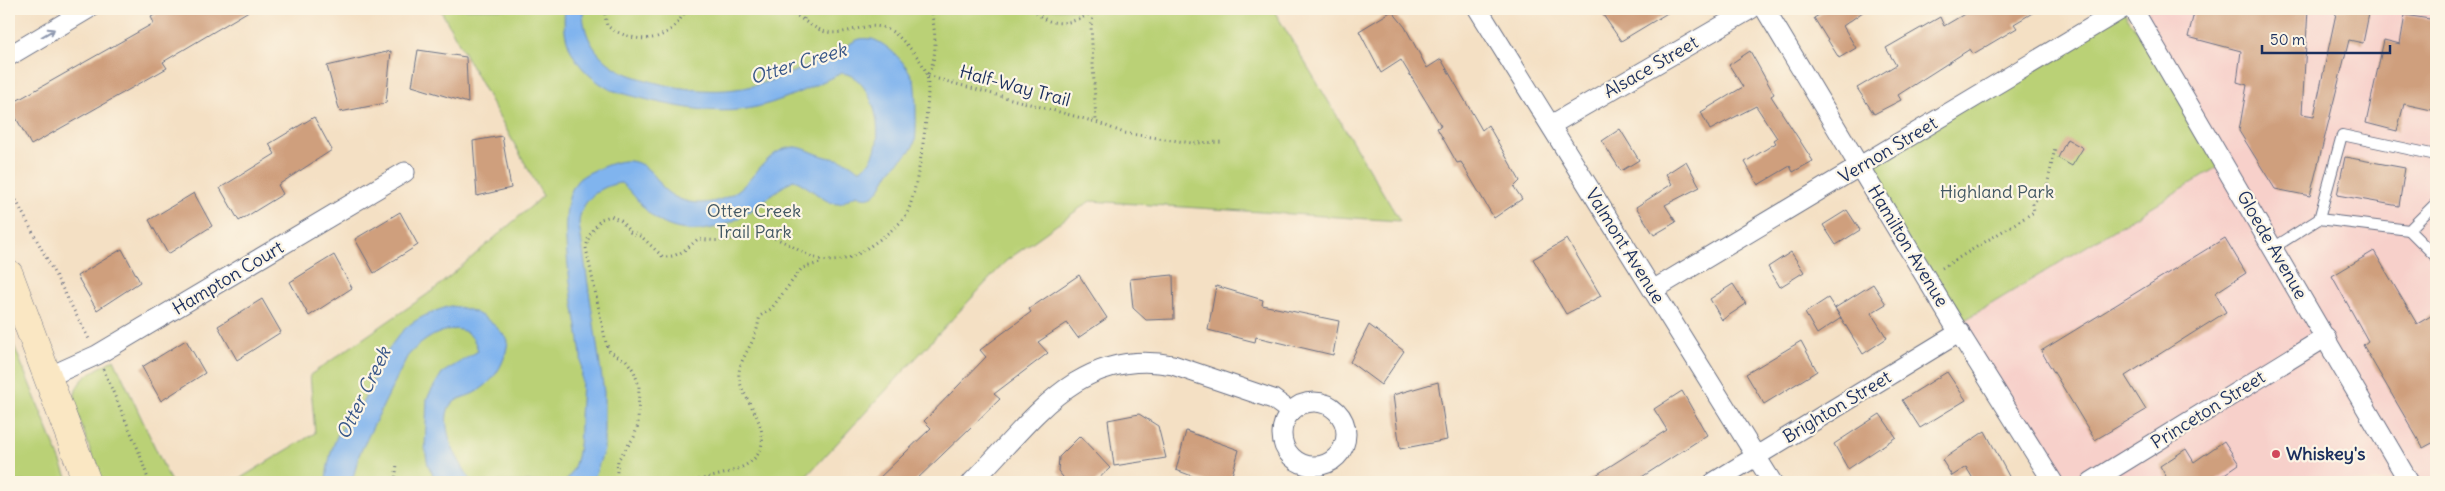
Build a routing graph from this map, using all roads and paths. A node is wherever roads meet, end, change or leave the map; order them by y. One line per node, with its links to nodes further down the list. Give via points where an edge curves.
1 (88, 9): 15 (street, one-way to 1)
2 (604, 9): 3 (path, via 607,26 621,36 651,39 675,28)
3 (686, 9)
4 (788, 9): 14 (path)
5 (808, 9): 14 (path)
6 (931, 9): 16 (path, via 935,56)
7 (1033, 9): 13 (path, via 1052,22 1065,23 1080,20)
8 (1478, 9): 18 (street, Valmont Avenue)
9 (1751, 9): 18 (street, Alsace Street)
10 (1765, 9): 22 (street, Hamilton Avenue)
11 (2122, 9): 22 (street, Vernon Street)
12 (2133, 9): 28 (street, Gloede Avenue)
13 (1095, 10): 17 (path, via 1091,25)
14 (804, 19): 16 (path, via 817,30 825,32 835,33 868,25 894,32 917,58)
15 (9, 56)
16 (927, 76): 17 (path, Half-Way Trail); 30 (path, via 925,141 912,202 904,217 854,256)
17 (1096, 122): 19 (path, Half-Way Trail, via 1124,133 1162,139 1192,143)
18 (1550, 126): 33 (street, Valmont Avenue)
19 (1224, 142)
20 (2055, 148): 31 (path, via 2047,186 2033,204 2034,212)
21 (2436, 155): 26 (lane, via 2342,135)
22 (1860, 167): 33 (street, Vernon Street); 34 (street, Hamilton Avenue)
23 (405, 172): 36 (street, Hampton Court)
24 (9, 187): 36 (path)
25 (2436, 203): 27 (lane)
26 (2319, 218): 27 (lane); 28 (lane)
27 (2409, 230): 29 (lane)
28 (2272, 248): 35 (street, Gloede Avenue)
29 (2436, 257)
30 (824, 262): 45 (path, via 761,234 745,234 726,240 698,240 683,253 663,257 612,216 601,219 589,236 586,248 606,343 610,352 626,360 639,386 638,425 618,460); 46 (path, via 802,268 771,308 760,316 741,363 739,377 762,427 763,443 757,456 746,467)
31 (1942, 268)
32 (9, 274): 37 (street)
33 (1653, 290): 39 (street, Valmont Avenue)
34 (1960, 332): 39 (street, Brighton Street); 49 (street, Hamilton Avenue)
35 (2326, 337): 50 (street, Princeton Street); 51 (street, Gloede Avenue)
36 (97, 355): 37 (street, Hampton Court); 43 (path)
37 (48, 377): 42 (street)
38 (1291, 412): 41 (street, via 1273,399 1173,365 1137,362 1115,366 1090,374 1058,393)
39 (1756, 456): 47 (street, Brighton Street); 48 (street, Valmont Avenue)
40 (397, 464): 44 (path)
41 (978, 480)
42 (87, 482)
43 (149, 482)
44 (394, 482)
45 (616, 482)
46 (689, 482)
47 (1714, 482)
48 (1772, 482)
49 (2053, 482)
50 (2091, 482)
51 (2409, 482)

